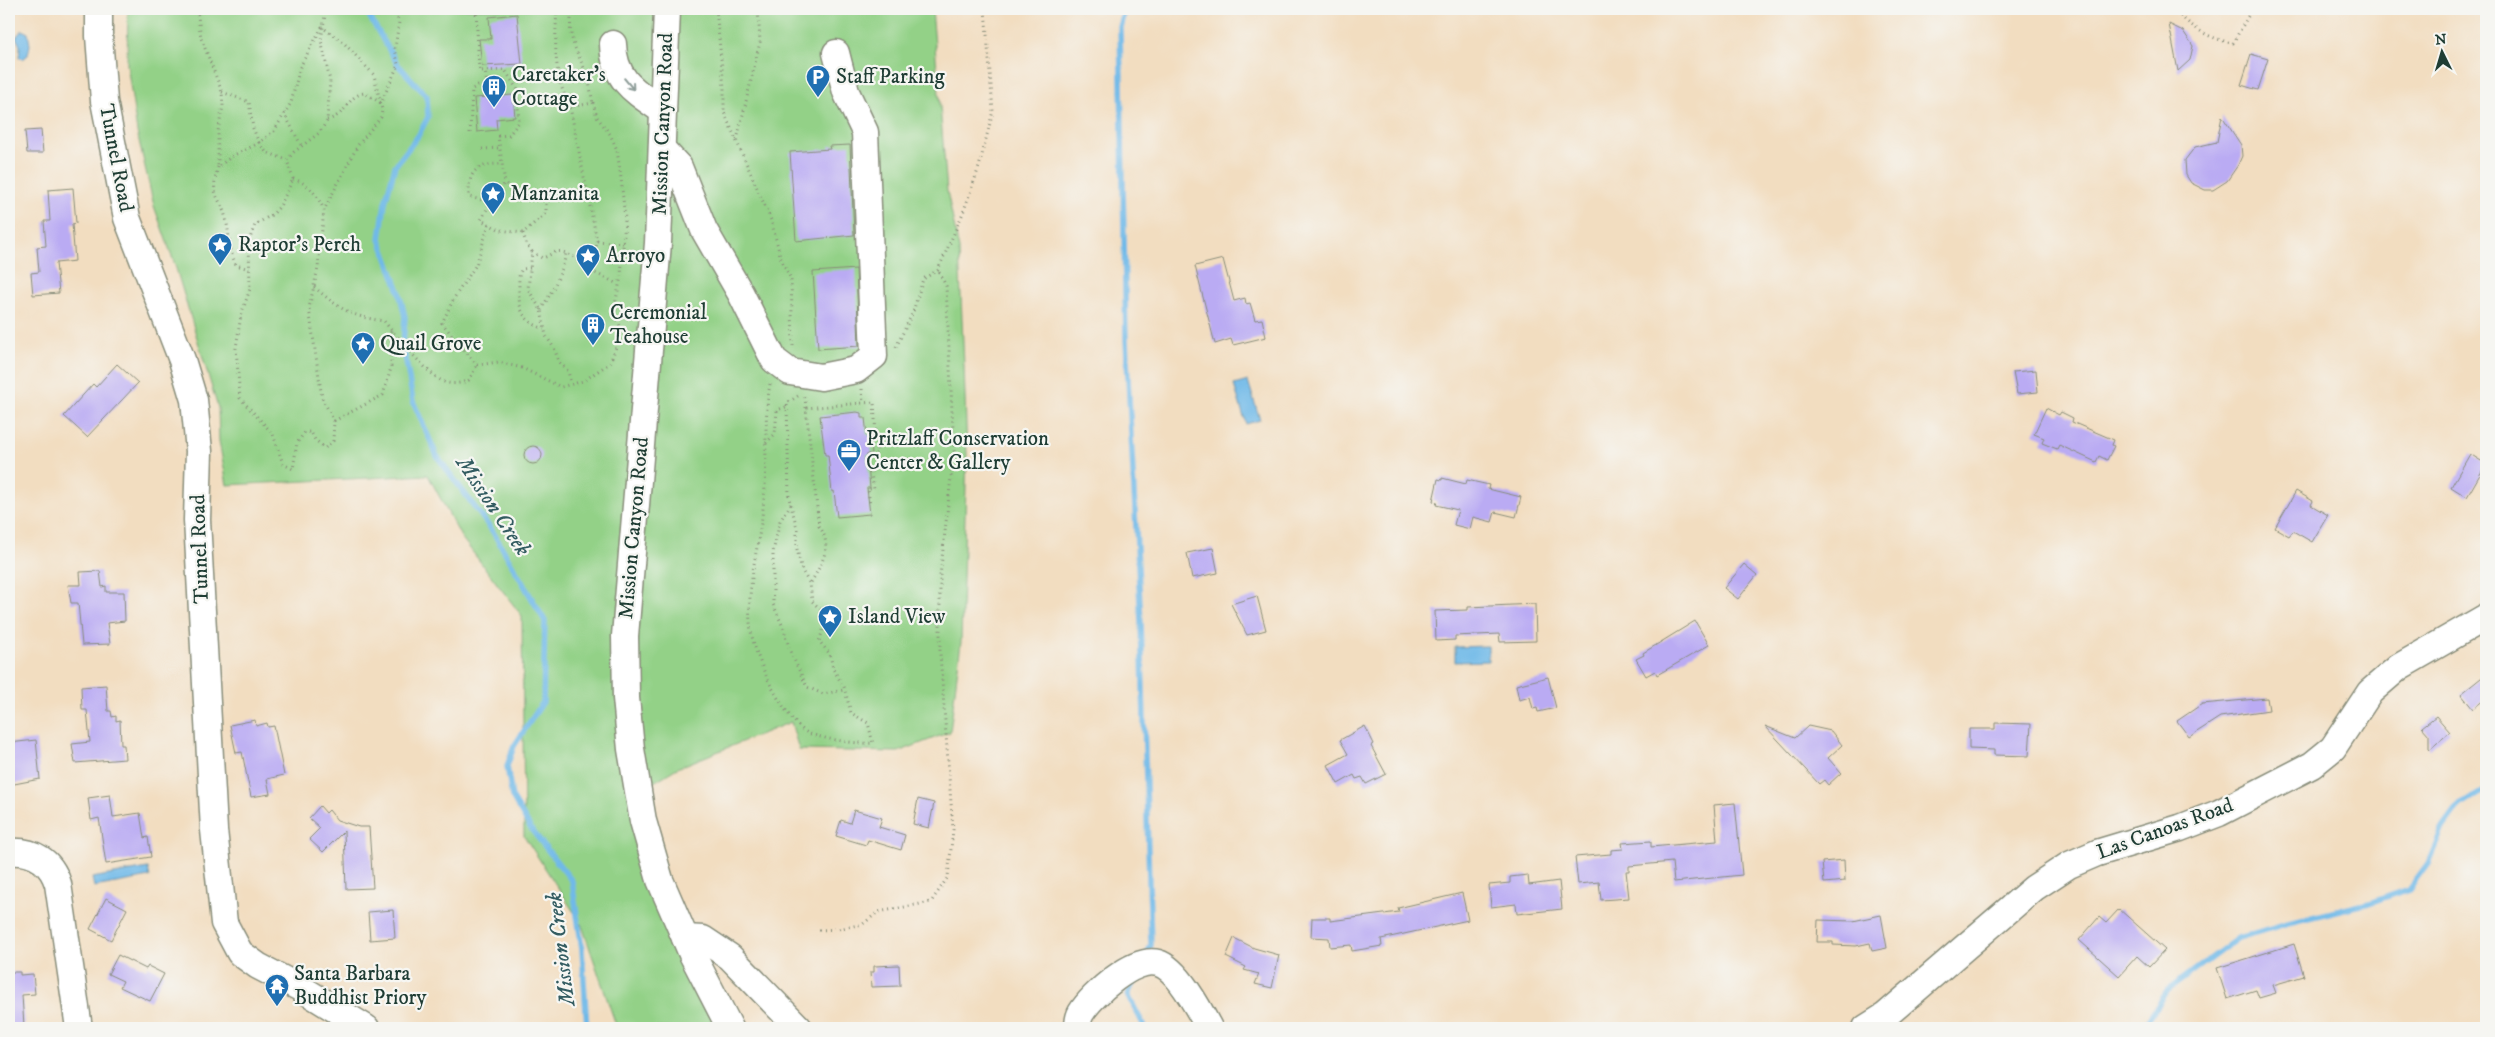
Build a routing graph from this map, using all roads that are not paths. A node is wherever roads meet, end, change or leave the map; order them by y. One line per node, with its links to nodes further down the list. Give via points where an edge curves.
1 (100, 9): 10 (street, Tunnel Road, via 104,101 127,218 182,360 194,400 199,451 197,520 214,830 224,923 240,953)
2 (667, 9): 5 (street, Mission Canyon Road)
3 (613, 44): 5 (street, one-way to 5, via 614,60 629,86)
4 (836, 53): 6 (street, via 846,92 865,132 874,356 856,370 821,378 790,372 777,362 704,230 679,167)
5 (664, 111): 6 (street, Mission Canyon Road)
6 (662, 149): 9 (street, Mission Canyon Road, via 658,243 625,636 626,698 634,782 643,821 655,865)
7 (2486, 618): 17 (street, Las Canoas Road, via 2398,667 2370,692 2333,748 2312,765 2219,813 2069,865 2034,888 1885,1016)
8 (9, 852): 11 (street, via 35,855 54,873)
9 (685, 938): 13 (street, Mission Canyon Road); 14 (street, via 703,940 730,957)
10 (361, 1026): 12 (street)
11 (78, 1028)
12 (328, 1028)
13 (730, 1028)
14 (799, 1028)
15 (1078, 1028): 16 (street, via 1080,1015 1096,994 1143,963 1158,963 1172,971)
16 (1209, 1028)
17 (1866, 1028)

